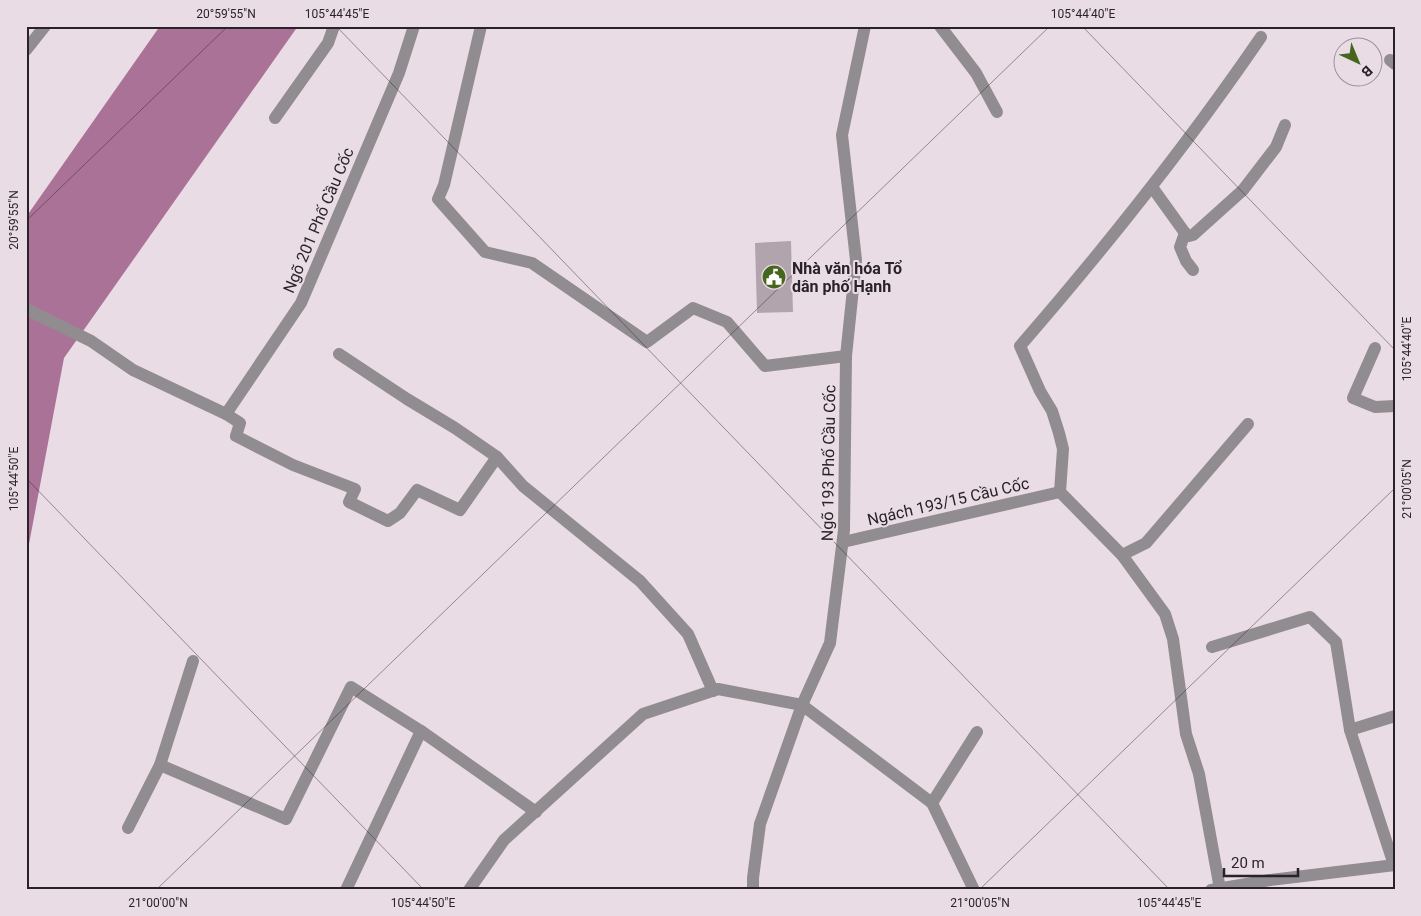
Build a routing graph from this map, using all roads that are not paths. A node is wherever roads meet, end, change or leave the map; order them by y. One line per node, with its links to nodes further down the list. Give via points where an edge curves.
1 (45, 26): 8 (street)
2 (334, 26): 10 (street, via 328,43)
3 (414, 26): 20 (street, Ngõ 201 Phố Cầu Cốc, via 399,74 301,303)
4 (481, 26): 18 (street, via 438,199 485,252 532,263 647,342 692,308 727,322 765,366)
5 (865, 26): 18 (street, Ngõ 193 Phố Cầu Cốc, via 842,135 856,260)
6 (940, 26): 9 (street, via 976,73)
7 (1261, 37): 12 (street)
8 (26, 50)
9 (997, 112)
10 (275, 118)
11 (1285, 125): 13 (street, via 1276,147 1243,190 1194,235)
12 (1152, 187): 13 (street); 23 (street, via 1093,262 1020,346 1052,411 1059,433 1063,449)
13 (1185, 234): 14 (street, via 1180,247)
14 (1193, 270)
15 (26, 309): 20 (street, via 90,341 134,370)
16 (1375, 348): 19 (street, via 1353,398 1375,407)
17 (339, 354): 22 (street)
18 (846, 356): 24 (street, Ngõ 193 Phố Cầu Cốc)
19 (1395, 406)
20 (226, 414): 22 (street, via 240,423 236,436 293,465 355,489 349,502 388,521 400,513 417,490 460,510)
21 (1248, 424): 25 (street, via 1146,542)
22 (497, 458): 28 (street, via 523,486 640,581 688,634)
23 (1060, 492): 24 (street, Ngách 193/15 Cầu Cốc); 25 (street)
24 (843, 542): 29 (street, Ngõ 193 Phố Cầu Cốc, via 830,643)
25 (1122, 556): 39 (street, via 1165,614 1174,639 1186,734 1199,774)
26 (1212, 647): 31 (street, via 1310,617 1336,642)
27 (193, 662): 34 (street)
28 (713, 691): 29 (street, via 718,689); 36 (street, via 643,714)
29 (802, 704): 35 (street); 42 (street, Ngõ 193 Phố Cầu Cốc, via 760,824)
30 (1395, 716): 31 (street)
31 (1350, 730): 38 (street)
32 (421, 731): 34 (street, via 351,687 286,819); 36 (street); 40 (street)
33 (977, 732): 35 (street)
34 (160, 765): 37 (street)
35 (932, 803): 43 (street)
36 (536, 812): 41 (street, via 504,840)
37 (128, 828)
38 (1395, 865): 39 (street)
39 (1216, 889)
40 (346, 890)
41 (469, 890)
42 (753, 890)
43 (974, 890)

